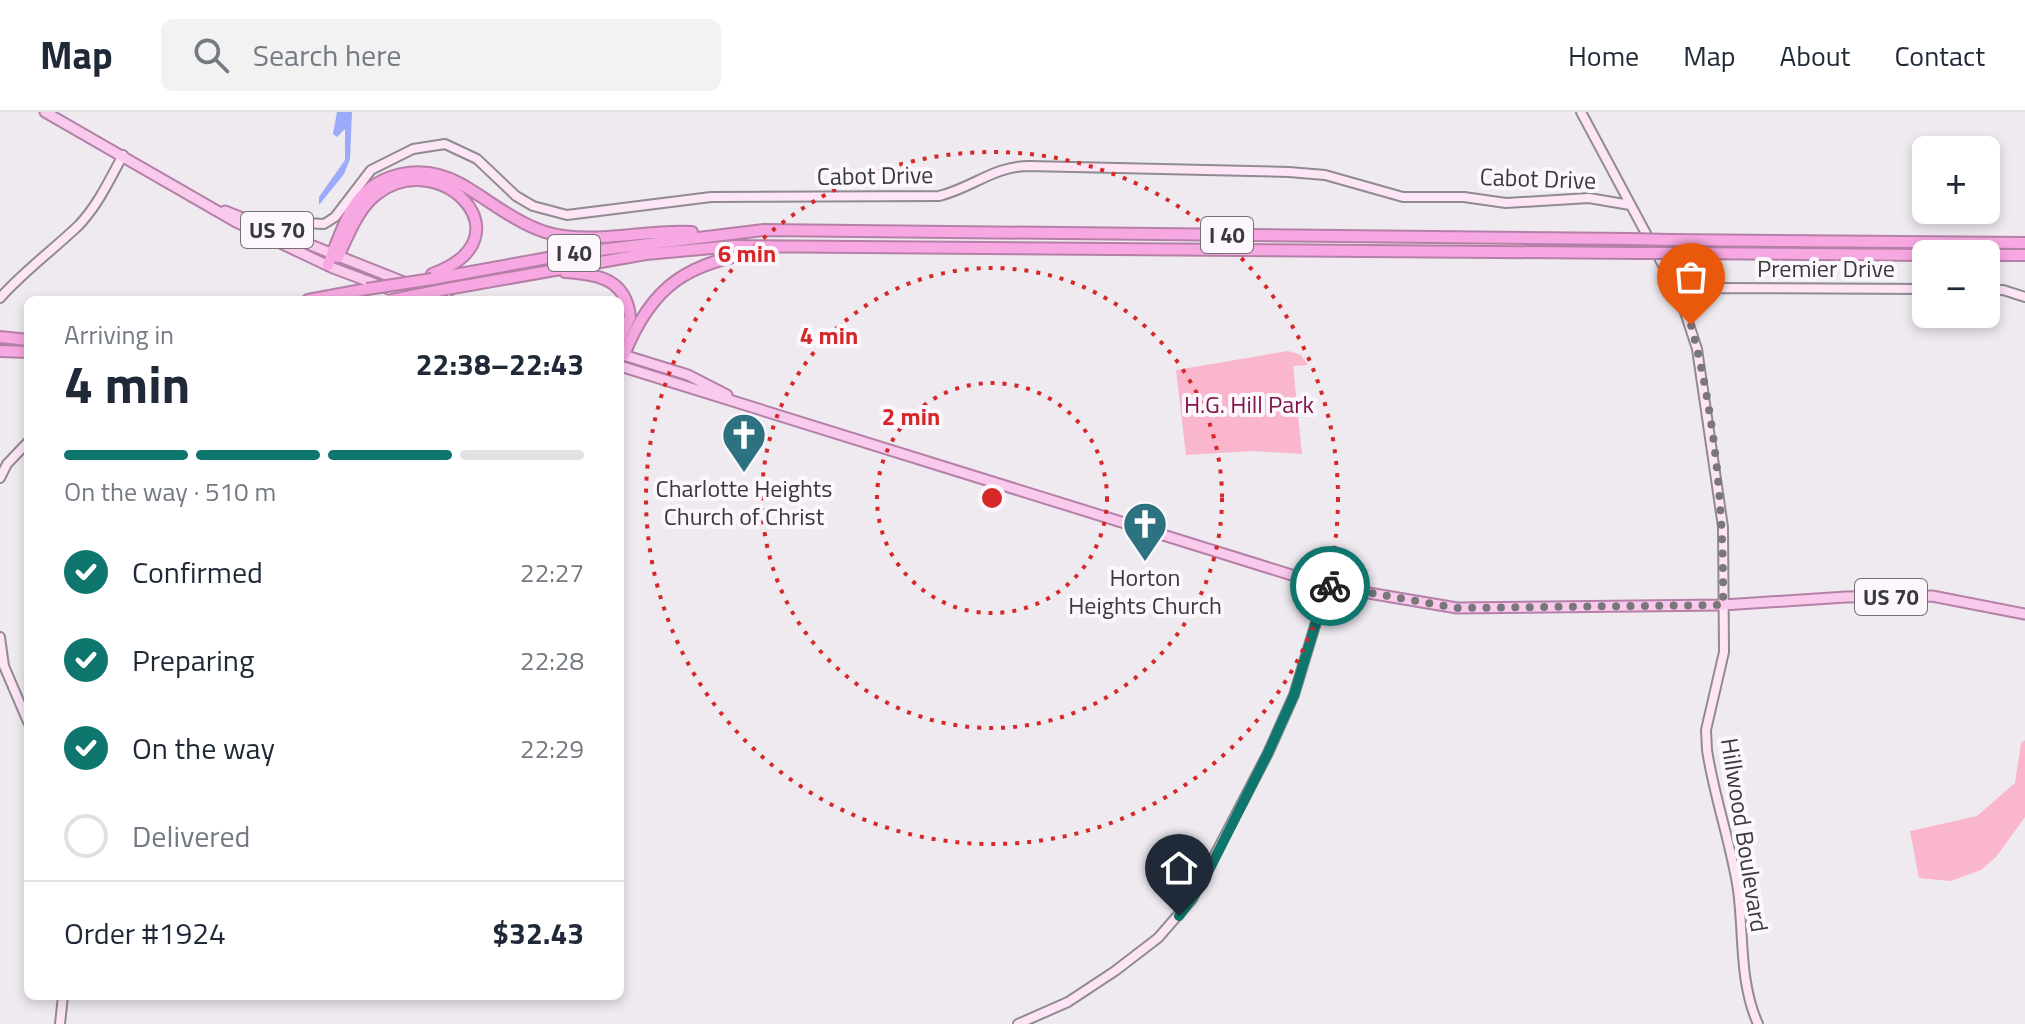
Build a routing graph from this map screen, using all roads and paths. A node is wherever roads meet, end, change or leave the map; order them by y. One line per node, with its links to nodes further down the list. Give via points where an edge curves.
1 (45, 112): 3 (main road, US 70)
2 (1581, 112): 4 (street, Hillwood Boulevard)
3 (123, 155): 5 (main road, US 70); 24 (street, via 80,223)
4 (1630, 205): 6 (street, Cabot Drive, via 1589,198 1506,203 1403,197 1325,175 1289,172 1029,166 994,170 939,196 711,197 567,215 533,206 477,159 445,144 413,149 371,170 324,224 285,222); 22 (street, Hillwood Boulevard)
5 (214, 207): 6 (main road, US 70); 8 (main road, US 70)
6 (276, 230): 8 (street); 14 (main road, US 70)
7 (718, 233): 9 (highway, I 40, bridge); 14 (highway, via 564,236 523,223 457,182 408,171 370,187 352,208); 16 (highway, I 40)
8 (268, 238): 14 (main road, US 70)
9 (2025, 243)
10 (802, 245): 11 (highway, I 40, bridge); 15 (highway, I 40, via 646,254); 30 (highway, via 720,258 678,276 636,325)
11 (1912, 255)
12 (2000, 255): 13 (highway)
13 (2025, 255)
14 (333, 261): 16 (highway, via 377,194 421,180 444,185 462,197 476,216 478,235 457,262); 19 (main road, US 70); 21 (main road, US 70)
15 (547, 271): 19 (highway, I 40); 25 (highway, via 599,276 616,285 630,317)
16 (429, 278): 20 (highway, bridge)
17 (1912, 289): 22 (street, Premier Drive, via 1714,288)
18 (2000, 290): 23 (street)
19 (448, 294)
20 (329, 296)
21 (407, 296)
22 (1680, 297): 35 (street, Hillwood Boulevard, via 1697,349 1712,433 1723,527)
23 (2025, 297)
24 (0, 298)
25 (624, 330)
26 (2, 337): 27 (highway)
27 (24, 340)
28 (1, 351): 29 (highway)
29 (24, 352)
30 (624, 353)
31 (624, 361): 34 (main road, US 70, via 688,375 738,400)
32 (24, 446): 33 (street)
33 (0, 478)
34 (1327, 586): 35 (main road, US 70, via 1457,608); 41 (street, via 1294,695 1192,899 1158,938 1105,978)
35 (1723, 605): 36 (main road, US 70, via 1932,596); 42 (street, Hillwood Boulevard, via 1724,652 1706,730 1707,750 1738,889 1747,984)
36 (2025, 614)
37 (0, 637): 38 (street, via 4,666)
38 (24, 713)
39 (63, 1000): 40 (street)
40 (60, 1024)
41 (1018, 1024)
42 (1758, 1024)

